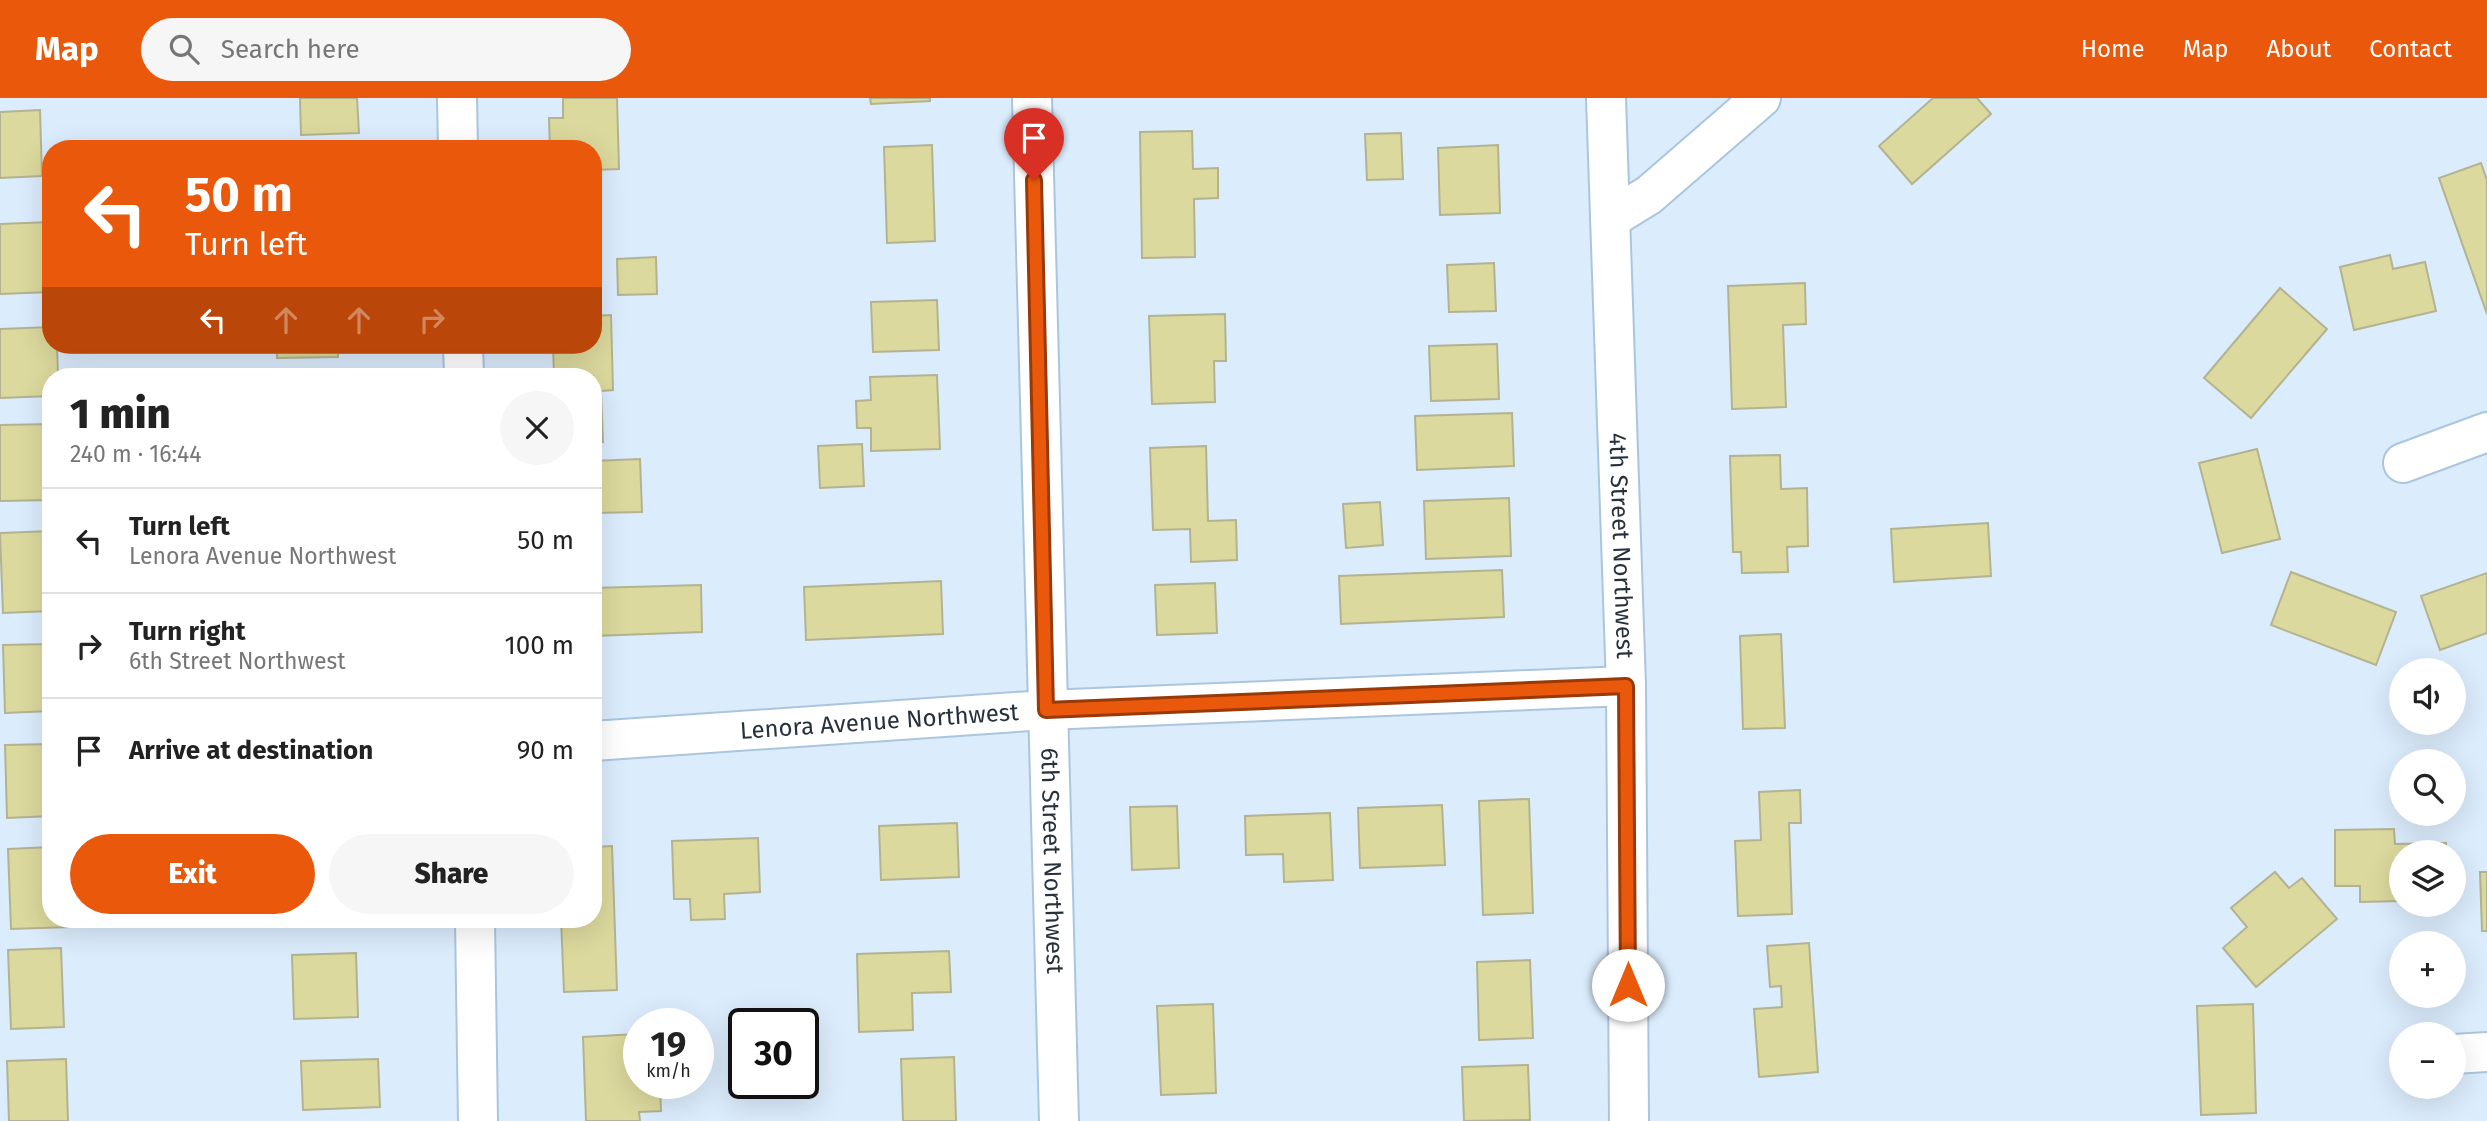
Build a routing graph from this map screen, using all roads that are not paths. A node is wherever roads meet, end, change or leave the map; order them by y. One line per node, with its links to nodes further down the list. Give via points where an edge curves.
1 (457, 98): 5 (street)
2 (1032, 98): 10 (street, 6th Street Northwest)
3 (1606, 98): 6 (street, 4th Street Northwest)
4 (1761, 98): 6 (street, via 1649,195)
5 (458, 140)
6 (1610, 219): 9 (street, 4th Street Northwest)
7 (2487, 432): 8 (street)
8 (2403, 463)
9 (1626, 686): 10 (street, Lenora Avenue Northwest); 17 (street, 4th Street Northwest)
10 (1046, 710): 11 (street, Lenora Avenue Northwest); 16 (street, 6th Street Northwest)
11 (602, 740)
12 (475, 928): 15 (street)
13 (2487, 1052): 14 (street)
14 (2466, 1053)
15 (478, 1121)
16 (1059, 1121)
17 (1629, 1121)

